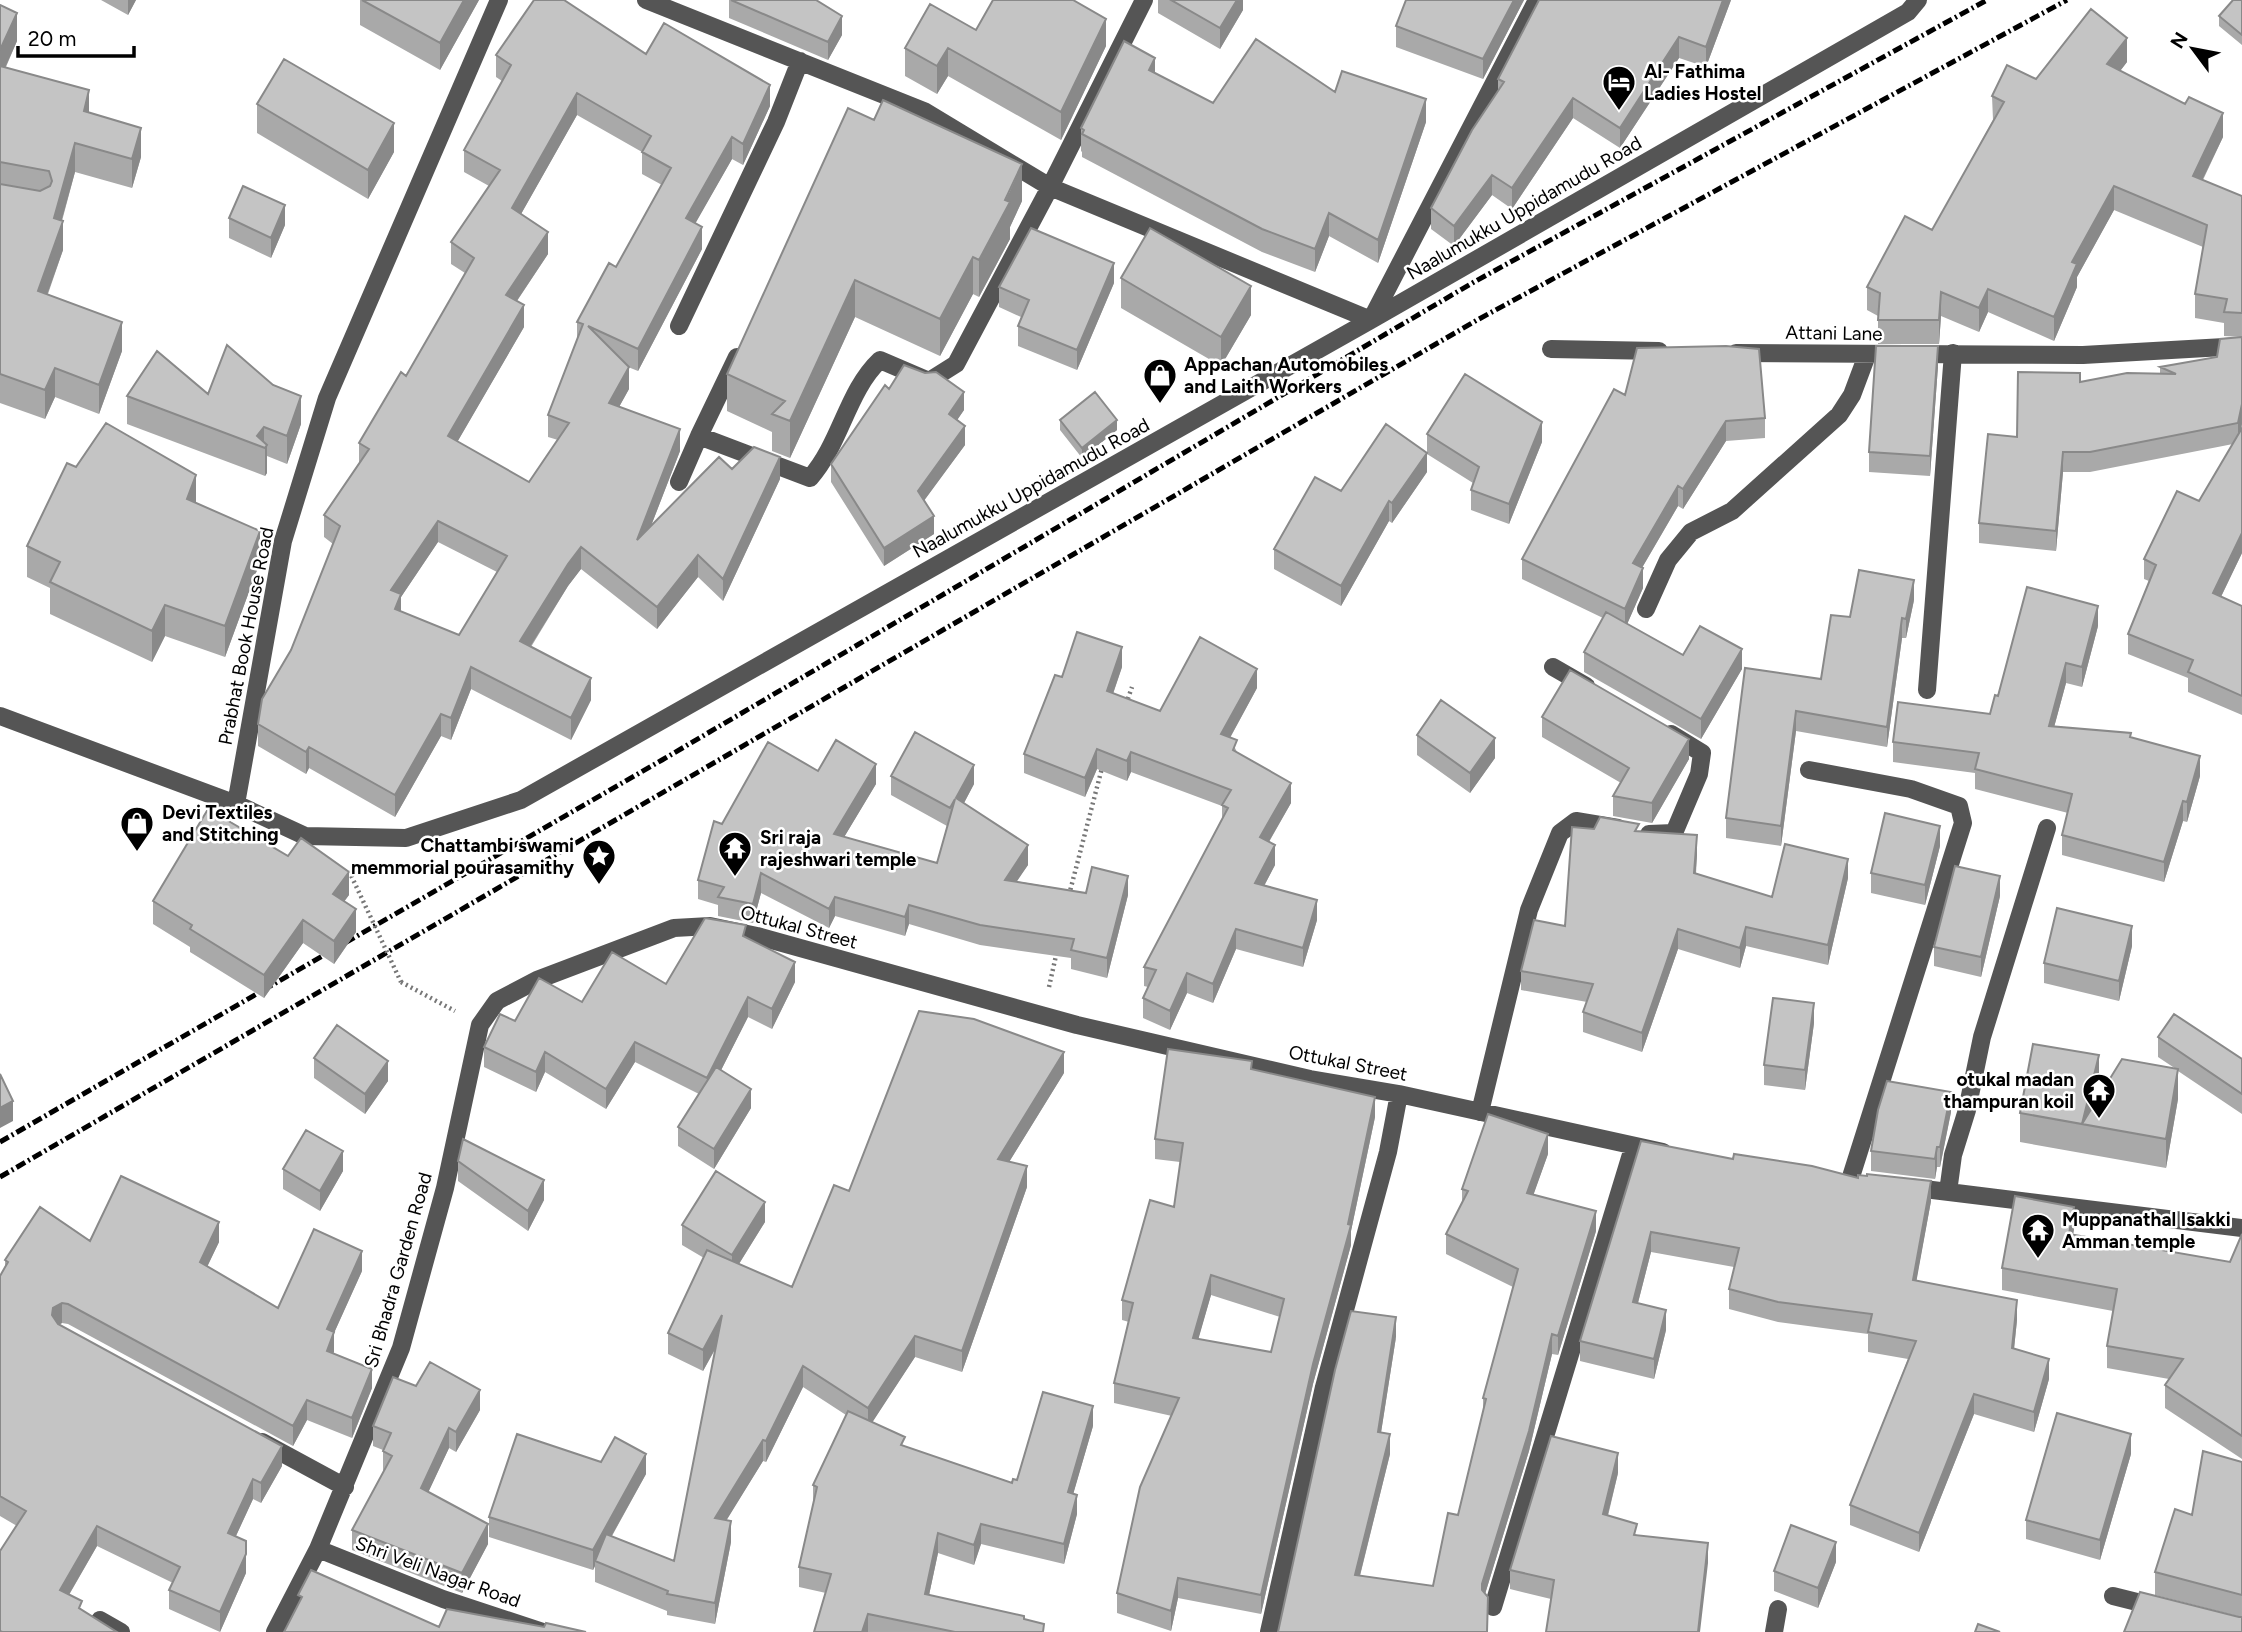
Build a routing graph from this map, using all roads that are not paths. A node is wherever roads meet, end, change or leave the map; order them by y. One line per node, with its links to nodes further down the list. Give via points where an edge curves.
1 (499, 0): 26 (street, Prabhat Book House Road, via 327,398 283,541)
2 (646, 0): 6 (street)
3 (1144, 0): 7 (street)
4 (1536, 0): 8 (street)
5 (1918, 0): 8 (street, Naalumukku Uppidamudu Road, via 1908,12)
6 (800, 61): 7 (street, via 924,111); 9 (street, via 776,122)
7 (1051, 187): 8 (street); 17 (street, via 956,364 929,381 880,359 867,372 826,460 810,478)
8 (1371, 320): 26 (street, Naalumukku Uppidamudu Road, via 520,800 406,838 305,836)
9 (678, 326)
10 (746, 337): 17 (street)
11 (2242, 346): 15 (street, Attani Lane, via 2084,355)
12 (1551, 349): 13 (street)
13 (1675, 351)
14 (1716, 352): 16 (street, Attani Lane)
15 (1953, 353): 16 (street, Attani Lane); 21 (street)
16 (1867, 355): 19 (street, via 1853,395 1839,415 1732,510 1690,532 1668,560)
17 (699, 436): 18 (street)
18 (679, 482)
19 (1646, 610)
20 (1553, 667): 22 (street)
21 (1927, 690)
22 (1600, 694)
23 (0, 716): 26 (street, Naalumukku Uppidamudu Road)
24 (1658, 727): 30 (street, via 1702,753 1699,774 1674,833 1656,835 1576,821 1560,833 1529,910)
25 (1809, 770): 33 (street, via 1911,789 1959,806 1963,823)
26 (236, 804)
27 (2046, 828): 35 (street, via 1982,1037)
28 (480, 1025): 29 (street, Ottukal Street, via 497,1001 537,980 674,928 710,926 1042,1015 1310,1079); 38 (street, Sri Bhadra Garden Road, via 445,1188 401,1349)
29 (1399, 1094): 30 (street, Ottukal Street); 48 (street, via 1388,1152 1324,1387)
30 (1480, 1112): 31 (street, Ottukal Street)
31 (1633, 1148): 32 (street, Ottukal Street); 41 (street)
32 (1687, 1156)
33 (1850, 1180)
34 (1887, 1185): 35 (street)
35 (1948, 1192): 36 (street)
36 (2242, 1228)
37 (247, 1434): 38 (street)
38 (345, 1487): 39 (street, Sri Bhadra Garden Road)
39 (318, 1549): 46 (street, Sri Bhadra Garden Road); 47 (street, Shri Veli Nagar Road, via 443,1599)
40 (2113, 1596): 43 (street)
41 (1493, 1607)
42 (1778, 1609): 49 (street)
43 (2179, 1613)
44 (100, 1620): 45 (street)
45 (121, 1632)
46 (275, 1632)
47 (543, 1632)
48 (1269, 1632)
49 (1773, 1632)

